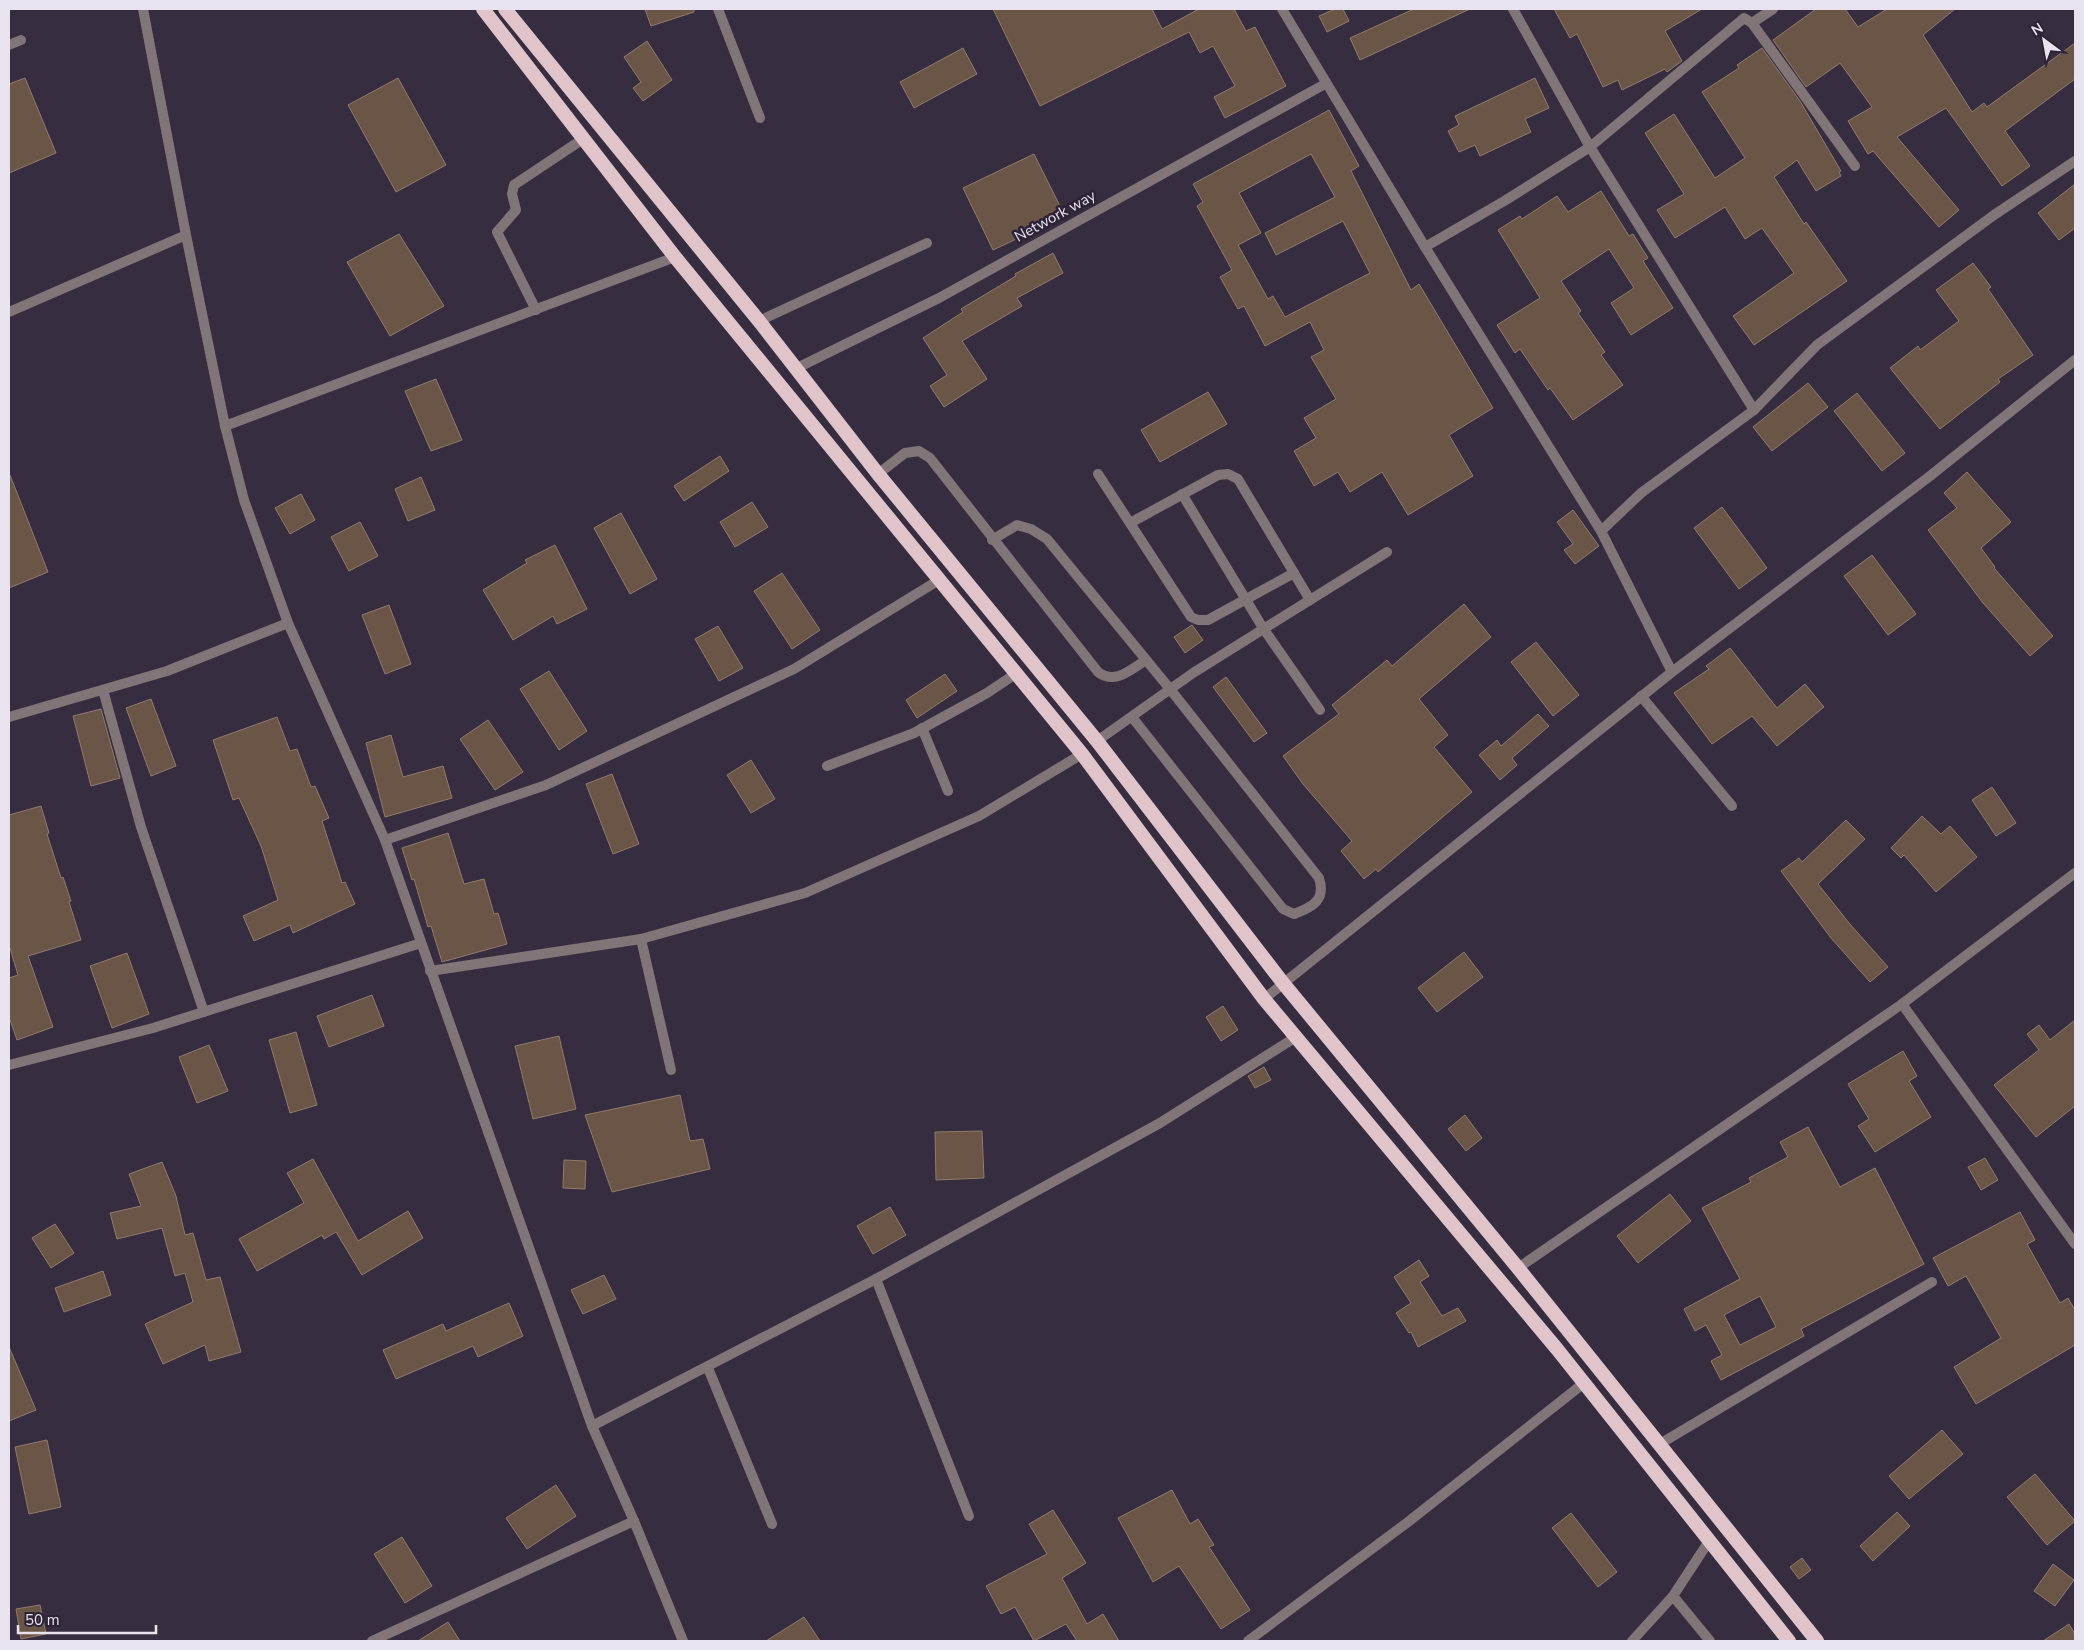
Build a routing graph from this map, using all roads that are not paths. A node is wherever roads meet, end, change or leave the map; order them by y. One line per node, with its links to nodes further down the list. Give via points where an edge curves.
1 (143, 9): 18 (street)
2 (483, 9): 14 (highway)
3 (505, 9): 24 (highway)
4 (718, 9): 13 (street)
5 (1282, 9): 12 (street)
6 (1513, 9): 15 (street)
7 (1738, 9): 9 (street)
8 (1774, 9): 9 (street)
9 (1748, 20): 15 (street); 17 (street)
10 (22, 40): 11 (street)
11 (9, 45)
12 (1325, 84): 20 (street); 26 (street, Network way, via 939,298)
13 (760, 118)
14 (583, 138): 21 (highway); 22 (street, via 514,185 512,194 516,210 497,232)
15 (1590, 147): 20 (street); 27 (street)
16 (2075, 162): 27 (street, via 1994,215 1817,346)
17 (1855, 166)
18 (186, 236): 23 (street); 28 (street)
19 (927, 243): 24 (street)
20 (1425, 247): 33 (street)
21 (675, 258): 22 (street); 37 (highway)
22 (536, 310): 28 (street)
23 (9, 312)
24 (759, 321): 26 (highway)
25 (2075, 360): 43 (street, via 1930,476)
26 (797, 368): 29 (highway)
27 (1754, 410): 33 (street, via 1641,493)
28 (225, 426): 40 (street, via 244,500)
29 (878, 474): 34 (street, via 905,453 919,451 930,458); 52 (highway)
30 (1098, 474): 32 (street)
31 (1182, 494): 32 (street); 36 (street, via 1218,475 1228,474 1238,479); 38 (street)
32 (1130, 523): 38 (street, via 1191,617 1208,620)
33 (1601, 531): 43 (street)
34 (992, 540): 42 (street, via 1018,525 1031,528 1047,539); 42 (street, via 1098,672 1106,678 1115,679)
35 (1387, 552): 39 (street)
36 (1294, 574): 38 (street); 39 (street)
37 (939, 580): 44 (highway); 57 (street, via 794,669 546,784)
38 (1246, 599): 41 (street)
39 (1310, 600): 41 (street)
40 (288, 623): 46 (street, via 168,671); 57 (street)
41 (1264, 628): 45 (street); 48 (street)
42 (1146, 660): 45 (street)
43 (1672, 672): 47 (street)
44 (1017, 673): 51 (street); 53 (highway)
45 (1170, 689): 50 (street); 50 (street, via 1319,878 1322,889 1319,899 1307,909 1294,914 1283,909)
46 (103, 690): 49 (street); 65 (street, via 142,827)
47 (1641, 696): 56 (street); 62 (street)
48 (1320, 710)
49 (9, 717)
50 (1132, 717): 52 (street)
51 (922, 728): 54 (street); 55 (street)
52 (1098, 740): 62 (highway)
53 (1082, 754): 59 (street, via 978,816 805,893); 63 (highway)
54 (827, 766)
55 (948, 791)
56 (1732, 806)
57 (385, 840): 60 (street)
58 (2075, 873): 64 (street)
59 (641, 940): 61 (street); 68 (street)
60 (422, 943): 61 (street); 65 (street)
61 (430, 972): 75 (street)
62 (1283, 984): 63 (street); 70 (highway)
63 (1264, 999): 66 (highway)
64 (1902, 1004): 69 (street); 70 (street)
65 (204, 1012): 67 (street)
66 (1296, 1037): 71 (street, via 1160,1123); 74 (highway)
67 (9, 1065)
68 (671, 1070)
69 (2075, 1244)
70 (1518, 1268): 76 (highway)
71 (876, 1279): 73 (street); 77 (street)
72 (1932, 1282): 76 (street)
73 (708, 1368): 75 (street); 79 (street)
74 (1584, 1383): 80 (highway); 84 (street, via 1408,1522)
75 (592, 1426): 78 (street)
76 (1658, 1445): 88 (highway)
77 (969, 1516)
78 (634, 1521): 82 (street); 83 (street)
79 (772, 1524)
80 (1709, 1541): 81 (street); 87 (highway)
81 (1673, 1596): 85 (street); 86 (street)
82 (372, 1641)
83 (683, 1641)
84 (1248, 1641)
85 (1632, 1641)
86 (1710, 1641)
87 (1790, 1641)
88 (1817, 1641)

